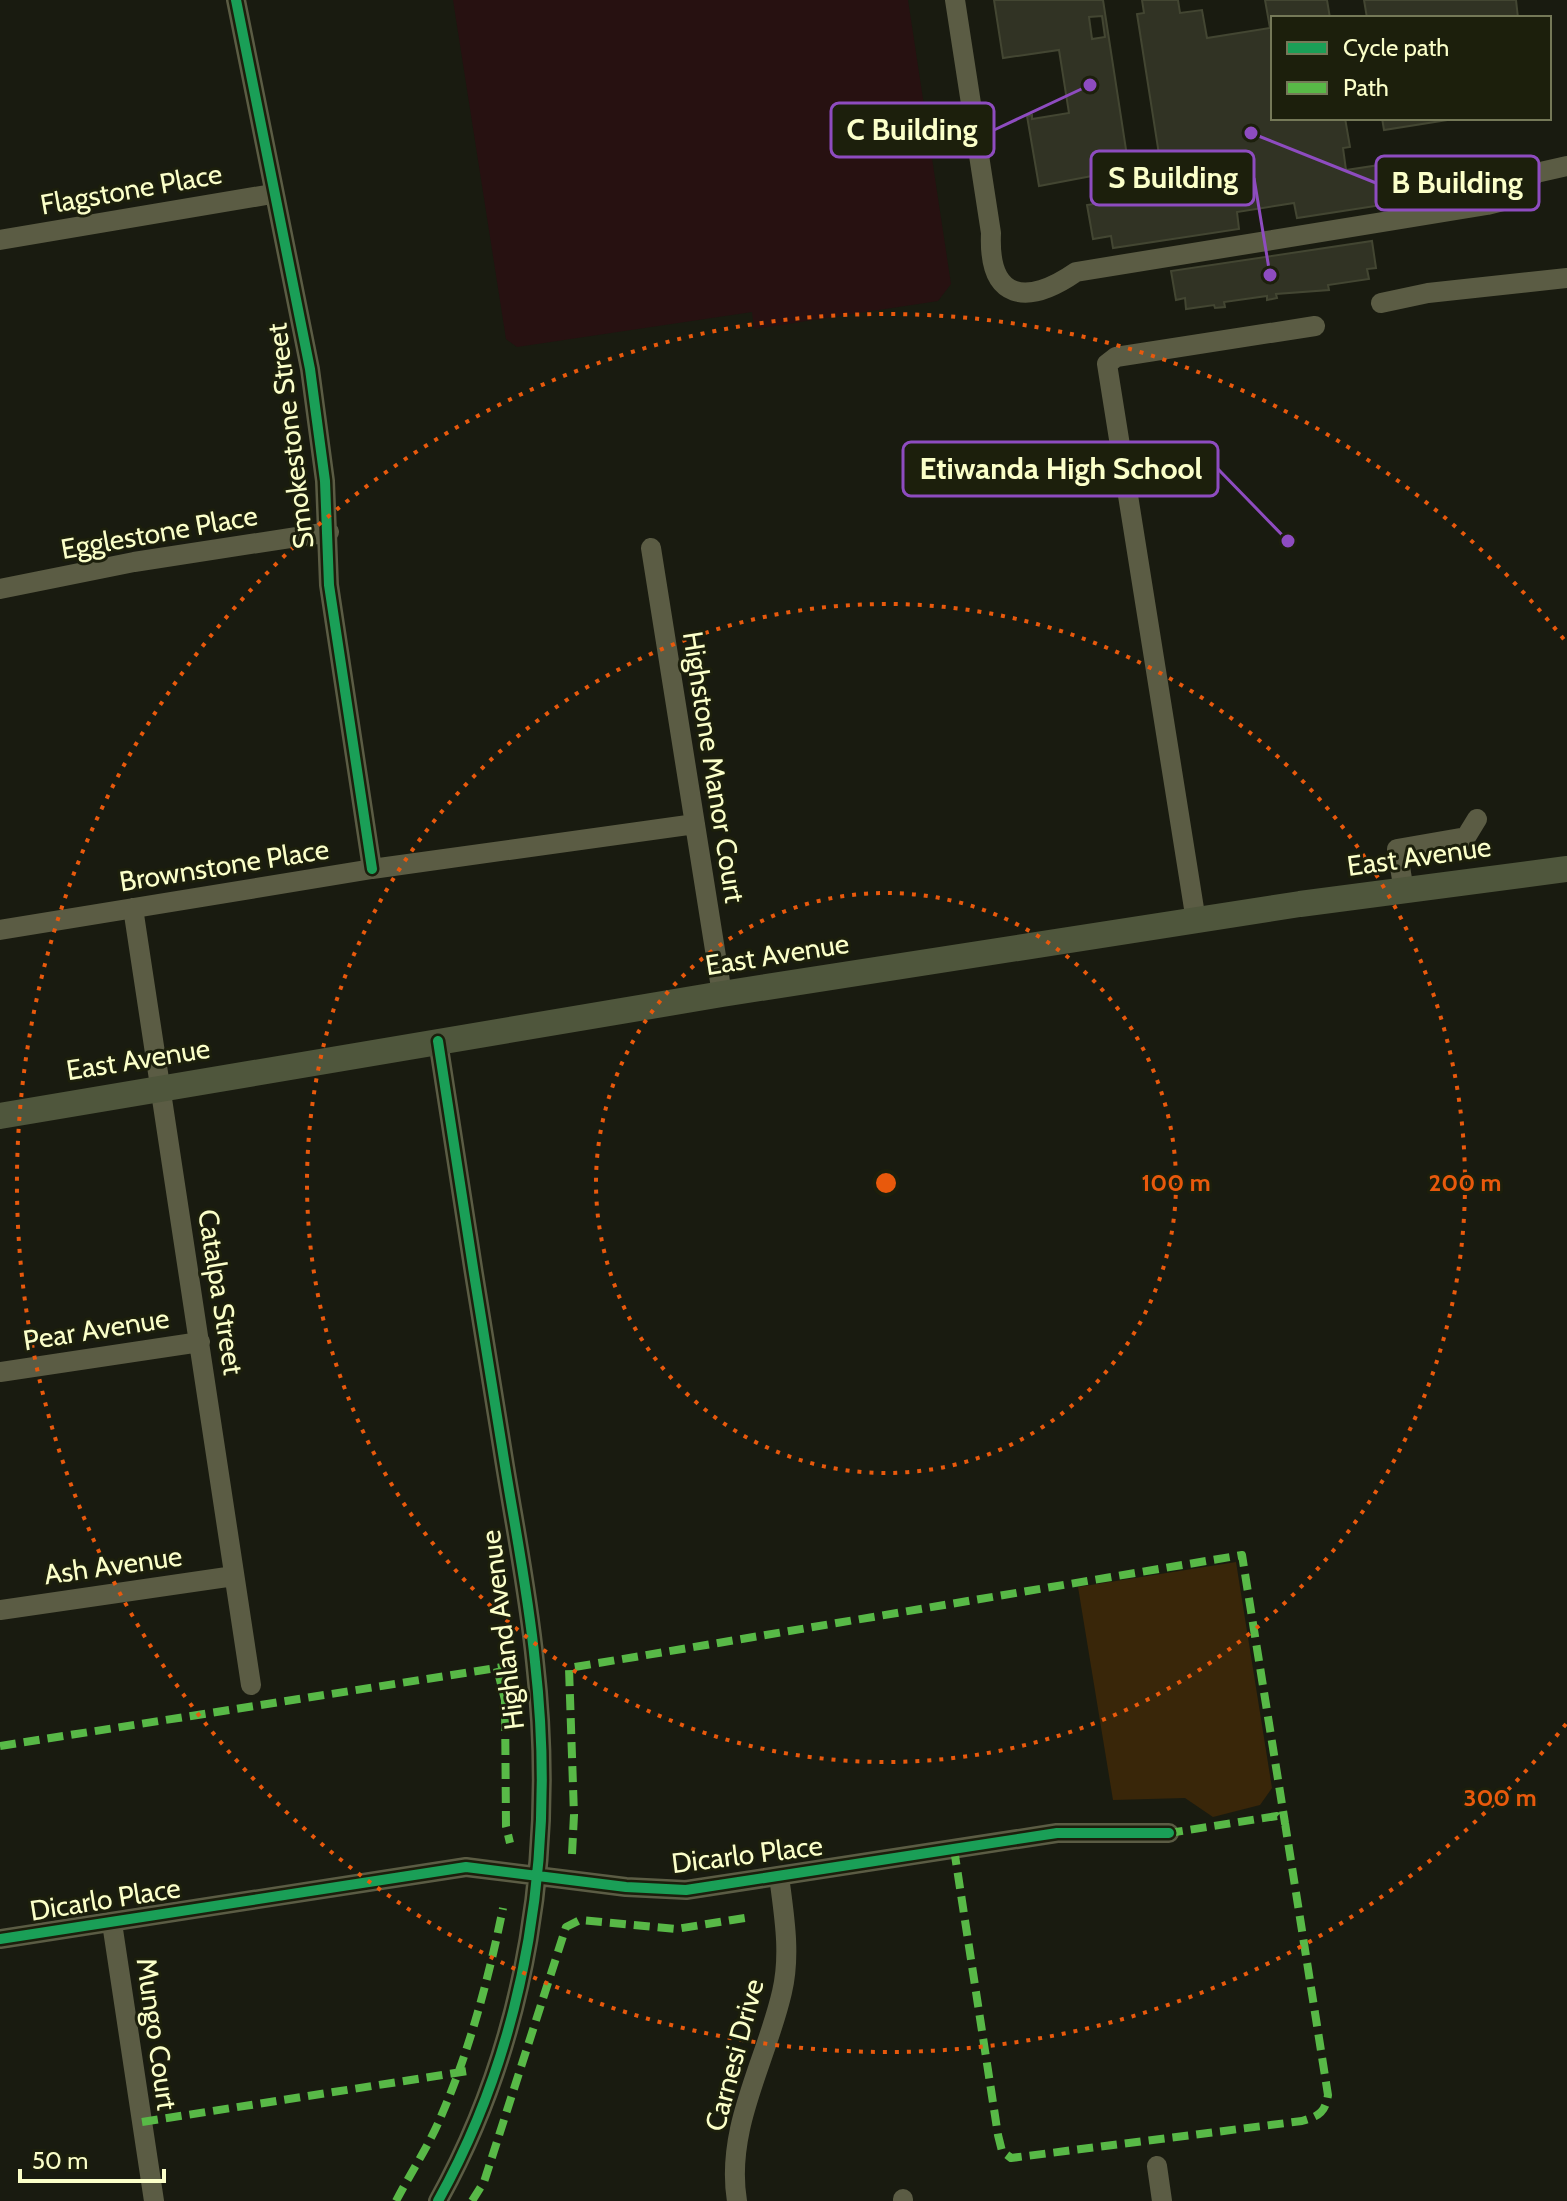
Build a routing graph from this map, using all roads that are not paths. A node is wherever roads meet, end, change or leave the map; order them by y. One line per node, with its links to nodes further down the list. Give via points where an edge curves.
1 (236, 0): 4 (street, Smokestone Street)
2 (955, 0): 3 (street, via 991,233 990,259 1003,284 1026,295 1050,290 1076,272 1487,205 1511,199 1536,173)
3 (1567, 166)
4 (272, 194): 5 (street, Flagstone Place); 9 (street, Smokestone Street, via 285,231 310,369)
5 (0, 240)
6 (1567, 278): 7 (street)
7 (1381, 303)
8 (1315, 326): 18 (street, via 1116,357 1107,364 1136,507)
9 (329, 532): 11 (street, Egglestone Place); 14 (street, Smokestone Street, via 329,585)
10 (651, 548): 13 (street, Highstone Manor Court)
11 (0, 589)
12 (1477, 819): 16 (street, via 1466,837 1396,842)
13 (695, 824): 14 (street, Brownstone Place); 20 (street, Highstone Manor Court)
14 (372, 869): 17 (street, Brownstone Place)
15 (1567, 869): 16 (main road, East Avenue)
16 (1404, 891): 18 (main road, East Avenue)
17 (133, 908): 19 (street, Brownstone Place); 22 (street, Catalpa Street)
18 (1196, 921): 20 (main road, East Avenue)
19 (0, 930)
20 (722, 994): 21 (main road, East Avenue)
21 (438, 1041): 22 (main road, East Avenue); 30 (street, Highland Avenue, via 535,1658 542,1799)
22 (161, 1088): 23 (main road, East Avenue); 24 (street, Catalpa Street)
23 (0, 1116)
24 (200, 1342): 25 (street, Pear Avenue); 26 (street, Catalpa Street)
25 (0, 1372)
26 (234, 1576): 27 (street, Ash Avenue); 28 (street, Catalpa Street)
27 (0, 1610)
28 (251, 1685)
29 (1169, 1833): 31 (street, Dicarlo Place, via 1057,1833)
30 (539, 1875): 31 (street, Dicarlo Place, via 686,1890); 32 (street, Dicarlo Place, via 466,1867); 36 (street, Highland Avenue, via 522,1977 497,2067)
31 (779, 1876): 37 (street, Carnesi Drive, via 787,1962 773,2026 739,2126)
32 (112, 1923): 33 (street, Dicarlo Place); 35 (street, Mungo Court)
33 (0, 1939)
34 (1157, 2166): 38 (street)
35 (154, 2201)
36 (438, 2201)
37 (737, 2201)
38 (1162, 2201)

